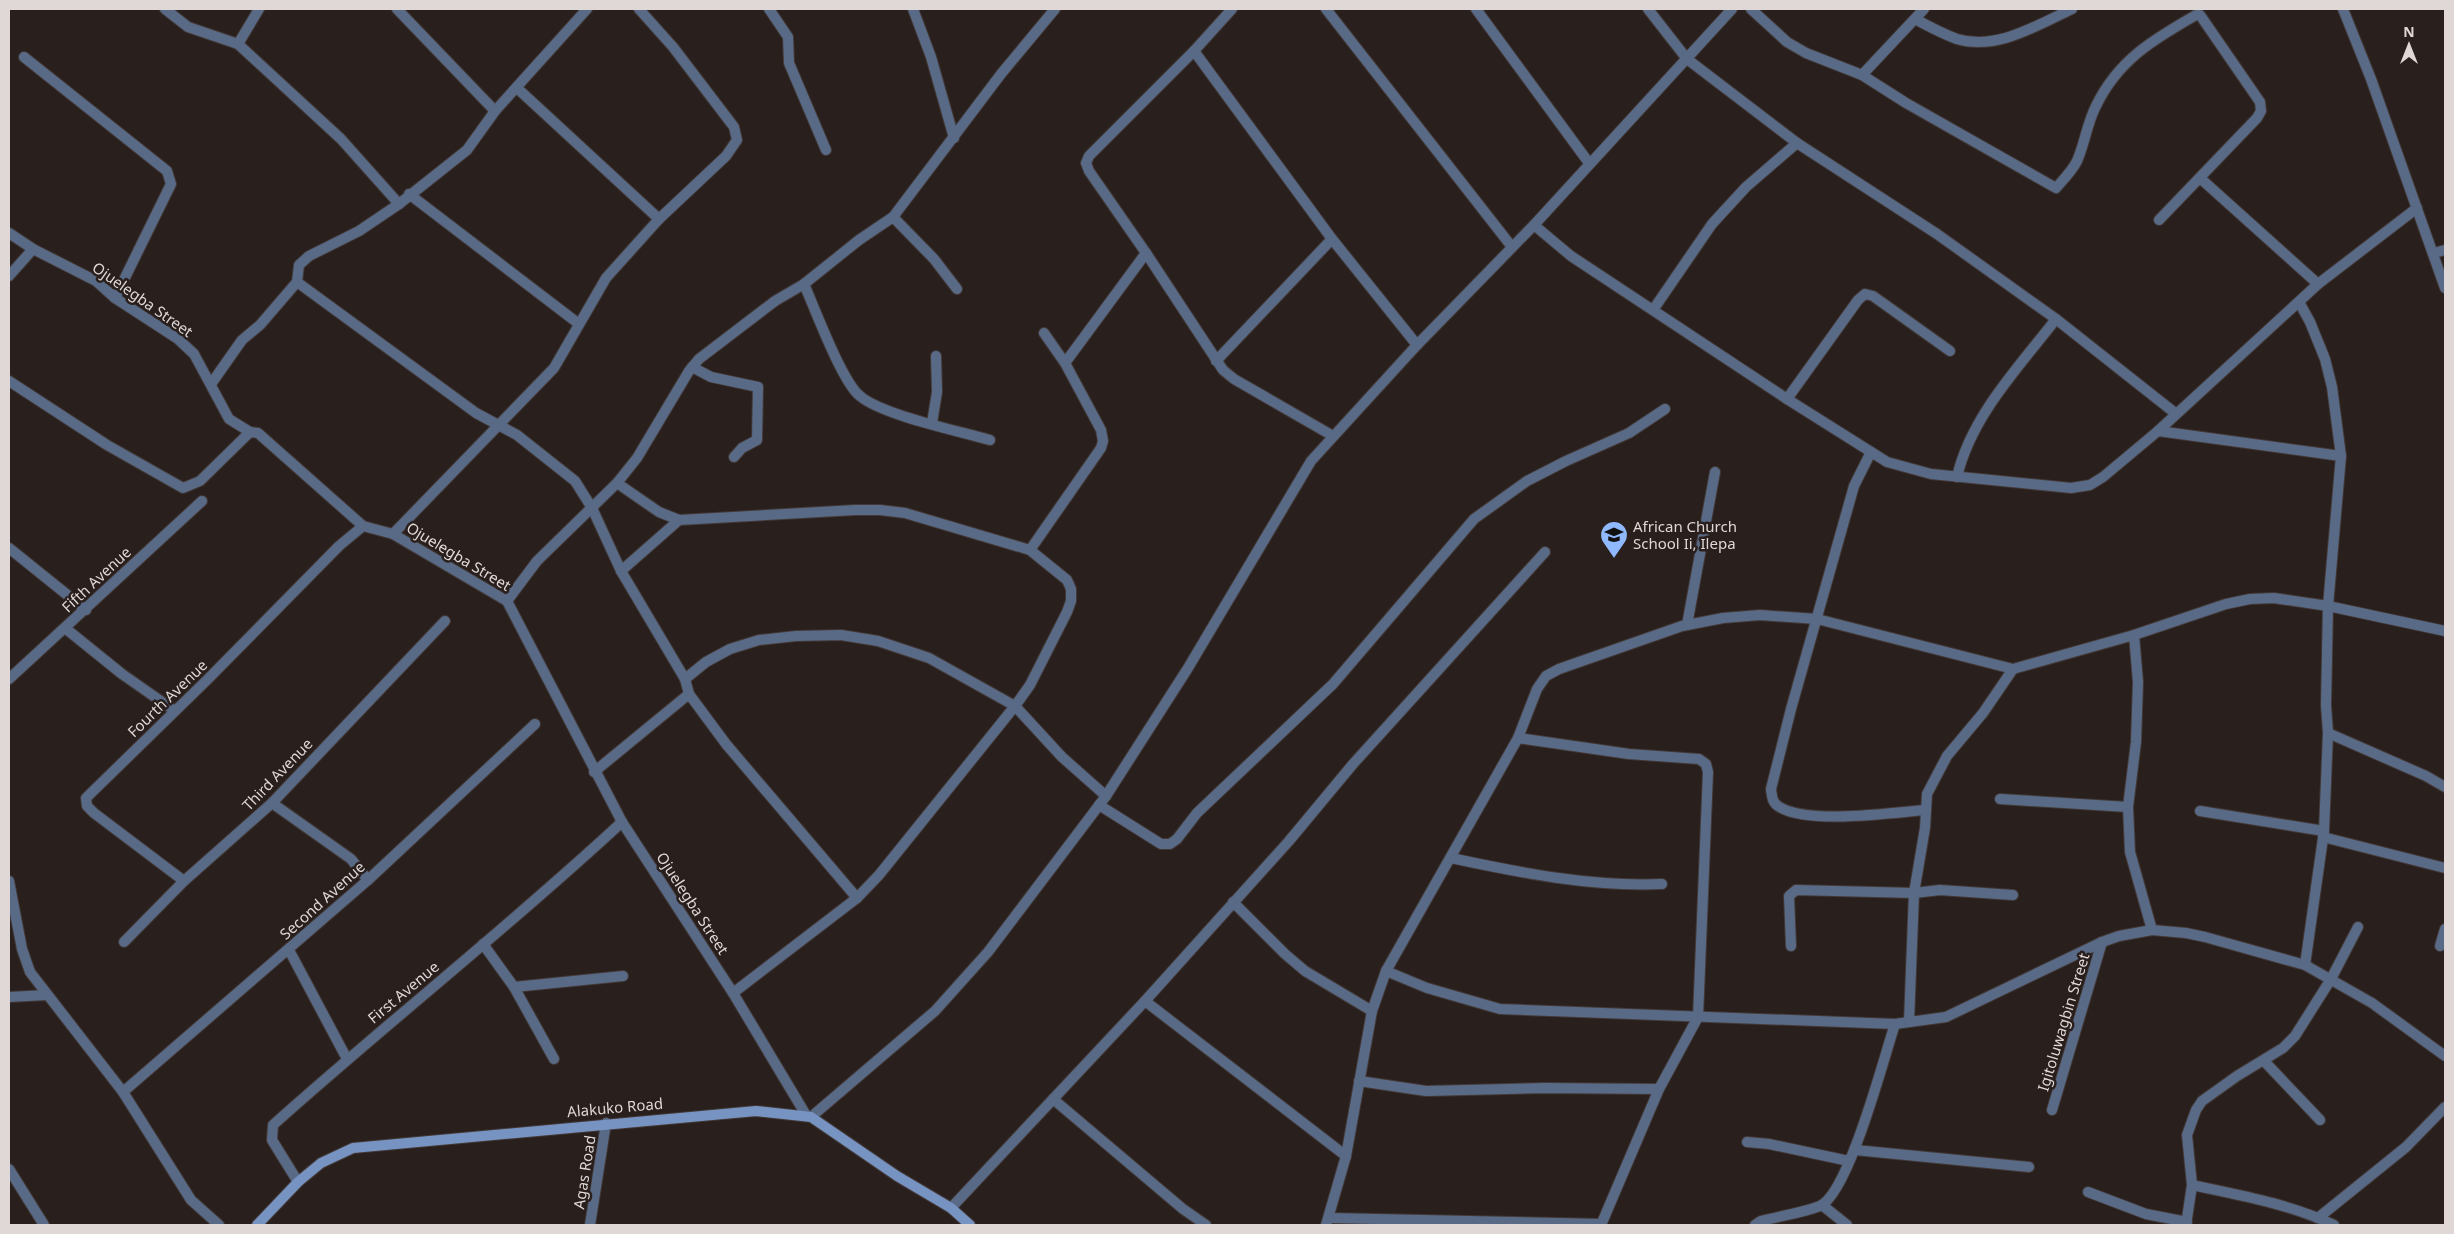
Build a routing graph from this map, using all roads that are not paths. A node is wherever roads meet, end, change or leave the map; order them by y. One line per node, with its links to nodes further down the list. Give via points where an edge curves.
1 (165, 9): 19 (street, via 188,27)
2 (259, 9): 19 (street)
3 (397, 9): 25 (street)
4 (587, 9): 24 (street)
5 (639, 9): 35 (street, via 673,47 737,134 737,140 726,156)
6 (769, 9): 28 (street, via 788,37 789,63)
7 (914, 9): 26 (street)
8 (1055, 9): 26 (street)
9 (1232, 9): 20 (street)
10 (1326, 9): 40 (street)
11 (1476, 9): 29 (street)
12 (1648, 9): 22 (street)
13 (1732, 9): 22 (street)
14 (1751, 9): 23 (street, via 1787,42)
15 (1924, 9): 18 (street)
16 (2072, 9): 18 (street, via 2000,40 1958,39)
17 (2343, 9): 33 (street)
18 (1915, 19): 23 (street)
19 (238, 44): 32 (street, via 341,139)
20 (1194, 51): 39 (street); 43 (street, via 1089,156 1086,163)
21 (24, 57): 51 (street, via 167,171 171,184)
22 (1687, 59): 27 (street); 29 (street)
23 (1862, 75): 30 (street, via 2056,188 2076,162 2095,107 2107,87 2138,50 2200,15 2260,102 2261,111)
24 (517, 88): 25 (street); 35 (street)
25 (495, 111): 31 (street, via 467,150)
26 (954, 138): 34 (street)
27 (1797, 143): 53 (street, via 1746,187 1712,224); 54 (street, via 1937,234)
28 (826, 150)
29 (1589, 163): 37 (street)
30 (2200, 178): 36 (street); 48 (street)
31 (409, 194): 32 (street); 55 (street)
32 (399, 204): 46 (street, via 359,231 309,256 299,265)
33 (2417, 208): 44 (street); 48 (street)
34 (894, 217): 47 (street); 50 (street)
35 (659, 220): 55 (street, via 606,278)
36 (2159, 220)
37 (1534, 225): 40 (street); 53 (street, via 1572,256)
38 (9, 233): 41 (street, Ojuelegba Street)
39 (1332, 238): 57 (street); 60 (street)
40 (1512, 247): 57 (street)
41 (33, 249): 45 (street); 51 (street, Ojuelegba Street, via 96,282)
42 (2445, 250): 44 (street)
43 (1146, 253): 60 (street); 61 (street)
44 (2434, 253): 49 (street)
45 (9, 276)
46 (297, 282): 64 (street, via 260,325 242,340); 69 (street, via 476,413)
47 (804, 284): 62 (street, via 775,301); 68 (street, via 848,381 860,396 889,410)
48 (2318, 284): 52 (street)
49 (2445, 288)
50 (957, 289)
51 (115, 298): 64 (street, Ojuelegba Street, via 178,339 194,354)
52 (2299, 302): 67 (street); 75 (street, via 2325,359)
53 (1653, 310): 65 (street)
54 (2056, 320): 67 (street); 78 (street, via 1994,398 1961,459)
55 (579, 324): 69 (street, via 554,368)
56 (1044, 333): 61 (street)
57 (1417, 345): 72 (street)
58 (1950, 351): 65 (street, via 1873,296 1864,294)
59 (936, 356): 68 (street, via 938,392)
60 (1216, 361): 72 (street, via 1234,379)
61 (1065, 364): 86 (street, via 1101,430 1103,441)
62 (692, 367): 76 (street, via 711,377 758,387 757,440); 79 (street, via 637,458)
63 (9, 381): 71 (street, via 107,445 184,488 200,481)
64 (211, 384): 71 (street, Ojuelegba Street, via 229,419)
65 (1787, 399): 74 (street)
66 (1665, 409): 112 (street, via 1629,433 1527,481 1474,519 1333,684 1197,813 1170,844 1161,844)
67 (2175, 413): 70 (street)
68 (932, 423): 73 (street)
69 (498, 425): 81 (street, via 518,435 575,482); 84 (street)
70 (2158, 431): 75 (street); 78 (street, via 2090,485 2071,488)
71 (250, 432): 83 (street, Ojuelegba Street, via 258,433)
72 (1333, 436): 109 (street, via 1311,461 1188,668)
73 (990, 440)
74 (1871, 452): 78 (street, via 1907,468); 92 (street, via 1854,486)
75 (2341, 456): 90 (street)
76 (734, 457)
77 (1715, 472): 94 (street)
78 (1957, 477)
79 (617, 483): 81 (street); 82 (street, via 659,512)
80 (202, 501): 91 (street, Fifth Avenue)
81 (592, 508): 88 (street); 89 (street, via 537,561)
82 (679, 520): 86 (street, via 880,510 905,513); 88 (street)
83 (363, 526): 84 (street, Ojuelegba Street); 103 (street, Fourth Avenue, via 339,546)
84 (394, 534): 89 (street, Ojuelegba Street)
85 (9, 548): 91 (street)
86 (1030, 550): 102 (street, via 1067,580 1071,601 1030,685)
87 (1545, 552): 127 (street)
88 (621, 571): 100 (street)
89 (506, 601): 107 (street, Ojuelegba Street)
90 (2328, 606): 96 (street); 97 (street, via 2274,598 2250,599); 105 (street)
91 (86, 610): 95 (street, Fifth Avenue)
92 (1817, 618): 94 (street, via 1760,615); 98 (street); 114 (street, via 1772,776 1773,802 1807,814 1849,816)
93 (445, 621): 111 (street, Third Avenue)
94 (1687, 625): 106 (street, via 1546,676 1537,689)
95 (65, 628): 99 (street, Fifth Avenue); 103 (street)
96 (2445, 631)
97 (2134, 635): 98 (street); 113 (street, via 2138,682 2136,742)
98 (2013, 669): 114 (street, via 1983,713 1947,756 1927,794)
99 (9, 679)
100 (685, 679): 101 (street); 102 (street, via 730,649 759,640 841,635 878,641 929,658)
101 (689, 694): 107 (street); 126 (street, via 726,744)
102 (1015, 706): 109 (street, via 1062,757); 126 (street)
103 (175, 711): 122 (street, Fourth Avenue, via 86,798 86,806)
104 (535, 724): 120 (street, Second Avenue)
105 (2328, 733): 108 (street); 117 (street)
106 (1518, 738): 118 (street); 147 (street, via 1699,760 1706,764)
107 (594, 772): 116 (street, Ojuelegba Street)
108 (2445, 787)
109 (1106, 796): 112 (street)
110 (2000, 799): 113 (street)
111 (272, 804): 120 (street, via 350,859); 122 (street, Third Avenue)
112 (1099, 805): 160 (street, via 988,952 946,999)
113 (2128, 807): 130 (street, via 2130,852)
114 (1925, 810): 124 (street)
115 (2200, 811): 117 (street)
116 (622, 822): 133 (street, First Avenue); 142 (street, Ojuelegba Street)
117 (2323, 834): 119 (street); 137 (street)
118 (1451, 858): 123 (street, via 1574,880); 138 (street)
119 (2445, 868)
120 (368, 880): 136 (street, Second Avenue)
121 (9, 881): 143 (street, via 24,957 30,972)
122 (184, 881): 131 (street, Third Avenue)
123 (1662, 884)
124 (1914, 892): 125 (street, via 1940,890); 134 (street, via 1796,890 1789,896); 148 (street)
125 (2013, 895)
126 (857, 898): 142 (street)
127 (1233, 902): 145 (street); 146 (street, via 1305,971)
128 (2358, 927): 140 (street)
129 (2445, 929): 135 (street)
130 (2152, 930): 132 (street); 137 (street, via 2195,935)
131 (124, 942)
132 (2102, 942): 148 (street, via 1946,1017); 159 (street, Igitoluwagbin Street)
133 (483, 944): 141 (street); 151 (street, First Avenue)
134 (1790, 946)
135 (2440, 946)
136 (289, 950): 151 (street); 156 (street, Second Avenue)
137 (2305, 965): 140 (street)
138 (1386, 972): 146 (street); 147 (street, via 1427,988 1500,1009)
139 (623, 976): 141 (street)
140 (2331, 979): 150 (street, via 2372,1003); 153 (street, via 2294,1036)
141 (514, 987): 152 (street)
142 (734, 993): 160 (street, Ojuelegba Street)
143 (47, 995): 144 (street); 156 (street)
144 (9, 997)
145 (1145, 1001): 157 (street); 165 (street)
146 (1372, 1011): 154 (street)
147 (1698, 1017): 149 (street); 155 (street)
148 (1909, 1022): 149 (street)
149 (1895, 1024): 164 (street)
150 (2445, 1056)
151 (347, 1059): 169 (street, First Avenue, via 273,1125 272,1140)
152 (554, 1060)
153 (2265, 1062): 161 (street); 170 (street, via 2237,1076 2196,1110 2187,1135)
154 (1359, 1081): 155 (street, via 1426,1091); 165 (street)
155 (1659, 1090): 184 (street)
156 (123, 1092): 179 (street, via 191,1200)
157 (1053, 1099): 173 (street); 183 (street)
158 (2445, 1107): 174 (street, via 2406,1146)
159 (2052, 1110)
160 (808, 1116): 162 (main road, Alakuko Road, via 756,1110); 173 (main road, Alakuko Road)
161 (2320, 1120)
162 (606, 1123): 169 (main road, Alakuko Road, via 353,1148 321,1163); 181 (street, Agas Road)
163 (1747, 1142): 166 (street)
164 (1856, 1150): 166 (street); 167 (street)
165 (1346, 1156): 175 (street)
166 (1850, 1161): 172 (street, via 1839,1183)
167 (2029, 1166)
168 (9, 1169): 178 (street)
169 (298, 1182): 180 (main road, Alakuko Road)
170 (2192, 1185): 174 (street); 177 (street)
171 (2088, 1192): 177 (street, via 2146,1214)
172 (1822, 1205): 185 (street, via 1761,1220); 186 (street)
173 (951, 1208): 182 (main road, Alakuko Road)
174 (2318, 1218): 187 (street)
175 (1328, 1221): 176 (street)
176 (1393, 1223): 184 (street)
177 (2187, 1224)
178 (44, 1225)
179 (219, 1225)
180 (257, 1225)
181 (590, 1225)
182 (970, 1225)
183 (1206, 1225)
184 (1601, 1225)
185 (1755, 1225)
186 (1847, 1225)
187 (2334, 1225)

